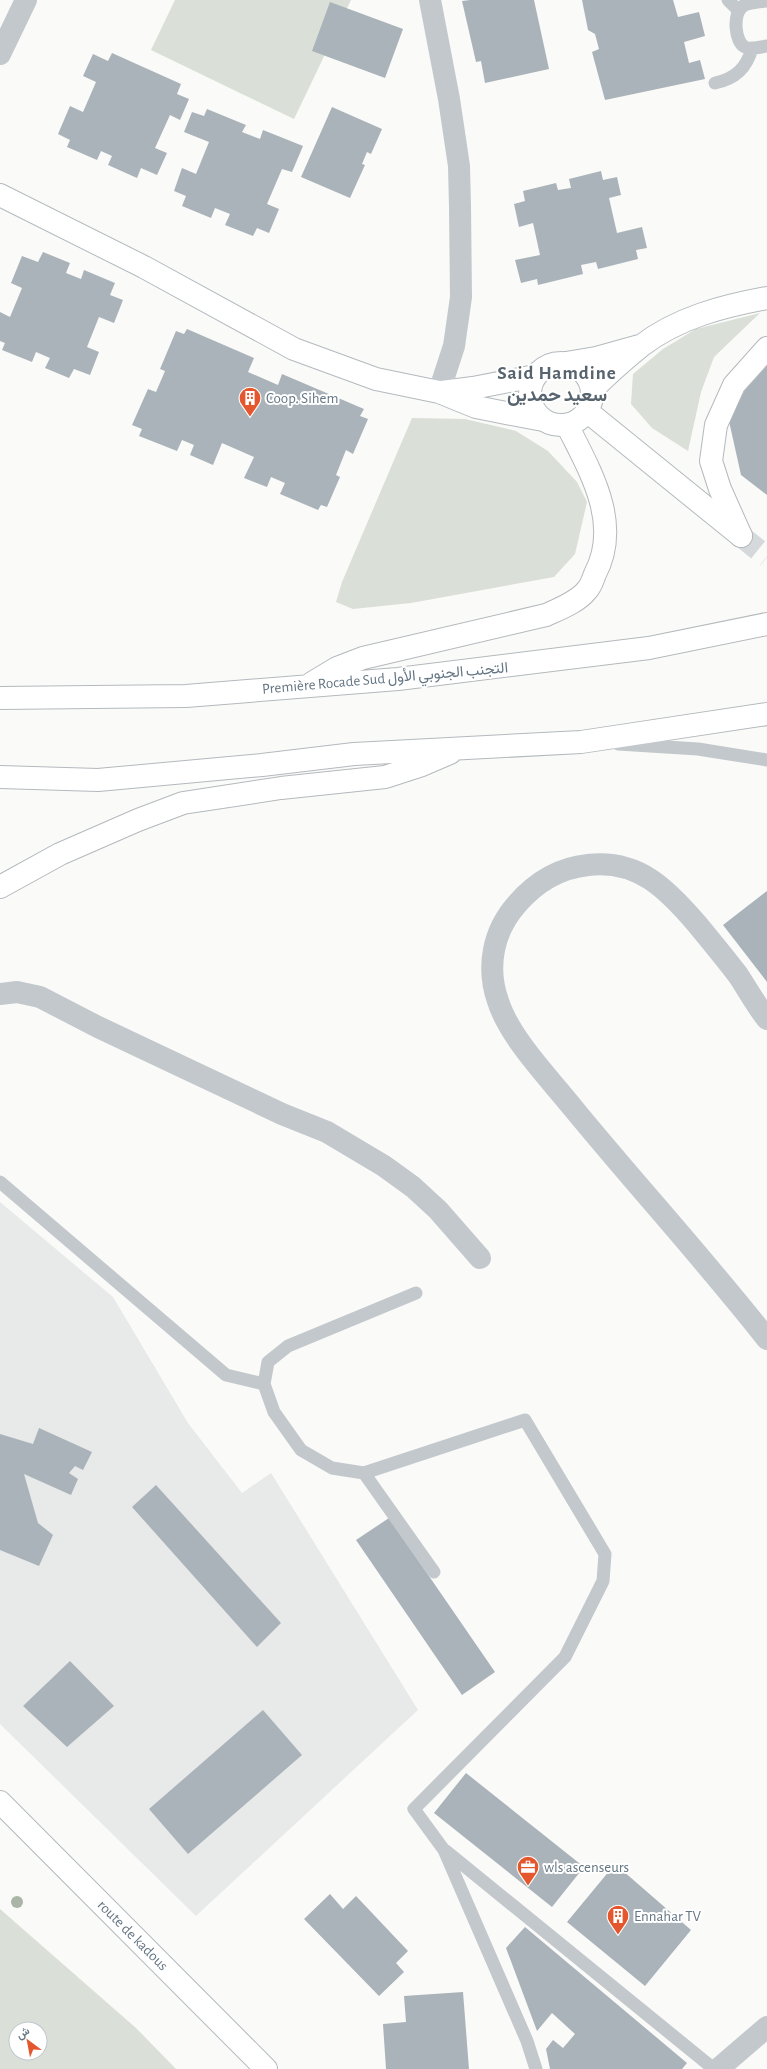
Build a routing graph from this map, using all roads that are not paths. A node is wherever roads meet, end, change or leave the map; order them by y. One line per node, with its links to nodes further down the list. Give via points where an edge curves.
1 (26, 0): 8 (street)
2 (430, 0): 17 (street, via 459,166 460,207 461,297 454,346)
3 (728, 0): 5 (lane)
4 (767, 1): 5 (lane, via 749,4)
5 (738, 10): 7 (lane, via 735,18 739,39 742,45)
6 (767, 46): 7 (lane)
7 (752, 48): 9 (lane, via 749,58 736,76)
8 (0, 54)
9 (715, 83)
10 (0, 196): 17 (main road, via 144,267 294,349 376,379)
11 (767, 298): 12 (main road, via 701,314)
12 (642, 345): 14 (main road, via 596,358); 16 (main road)
13 (767, 348): 18 (main road, via 734,385 716,425 711,461 720,489 741,536)
14 (566, 363): 15 (main road, via 548,366); 16 (main road, via 583,371)
15 (535, 376): 17 (main road); 19 (main road, via 531,385 531,400 536,414)
16 (593, 388): 18 (main road)
17 (439, 392): 19 (main road, via 476,406)
18 (588, 412): 20 (main road)
19 (543, 420): 20 (main road, via 559,426)
20 (567, 425): 22 (main road, via 603,504 606,532 602,562 587,591 567,606 546,616 363,658 337,668)
21 (767, 624): 22 (main road, Première Rocade Sud التجنب الجنوبي الأول, via 649,648 405,678)
22 (308, 686): 23 (main road, Première Rocade Sud التجنب الجنوبي الأول, via 186,696)
23 (0, 698)
24 (767, 714): 25 (main road)
25 (581, 742): 26 (main road); 27 (lane, via 698,749)
26 (458, 748): 28 (main road, via 354,754 98,780); 29 (main road, via 422,765 385,777 281,788 183,803 60,854)
27 (767, 760)
28 (0, 777)
29 (0, 887)
30 (0, 994): 33 (street, via 17,992 40,997 282,1114 326,1132 384,1166 413,1187 438,1210)
31 (767, 1019): 35 (street, via 738,976 673,896 640,873 622,866 602,864 571,867 549,876 529,890 511,911 500,931 492,956 492,977 498,1003 511,1029 595,1134)
32 (0, 1182): 36 (lane, via 226,1375)
33 (480, 1258)
34 (416, 1293): 36 (lane, via 288,1346 268,1362)
35 (767, 1339)
36 (264, 1384): 37 (lane, via 274,1412 301,1450 332,1468)
37 (364, 1473): 38 (lane); 40 (lane, via 526,1420 605,1554 603,1581 565,1657 414,1809)
38 (434, 1572)
39 (0, 1802): 42 (main road, route de kadous)
40 (444, 1850): 43 (lane, via 527,2041); 44 (lane)
41 (767, 2027): 45 (street)
42 (266, 2069)
43 (536, 2069)
44 (714, 2069)
45 (718, 2069)

